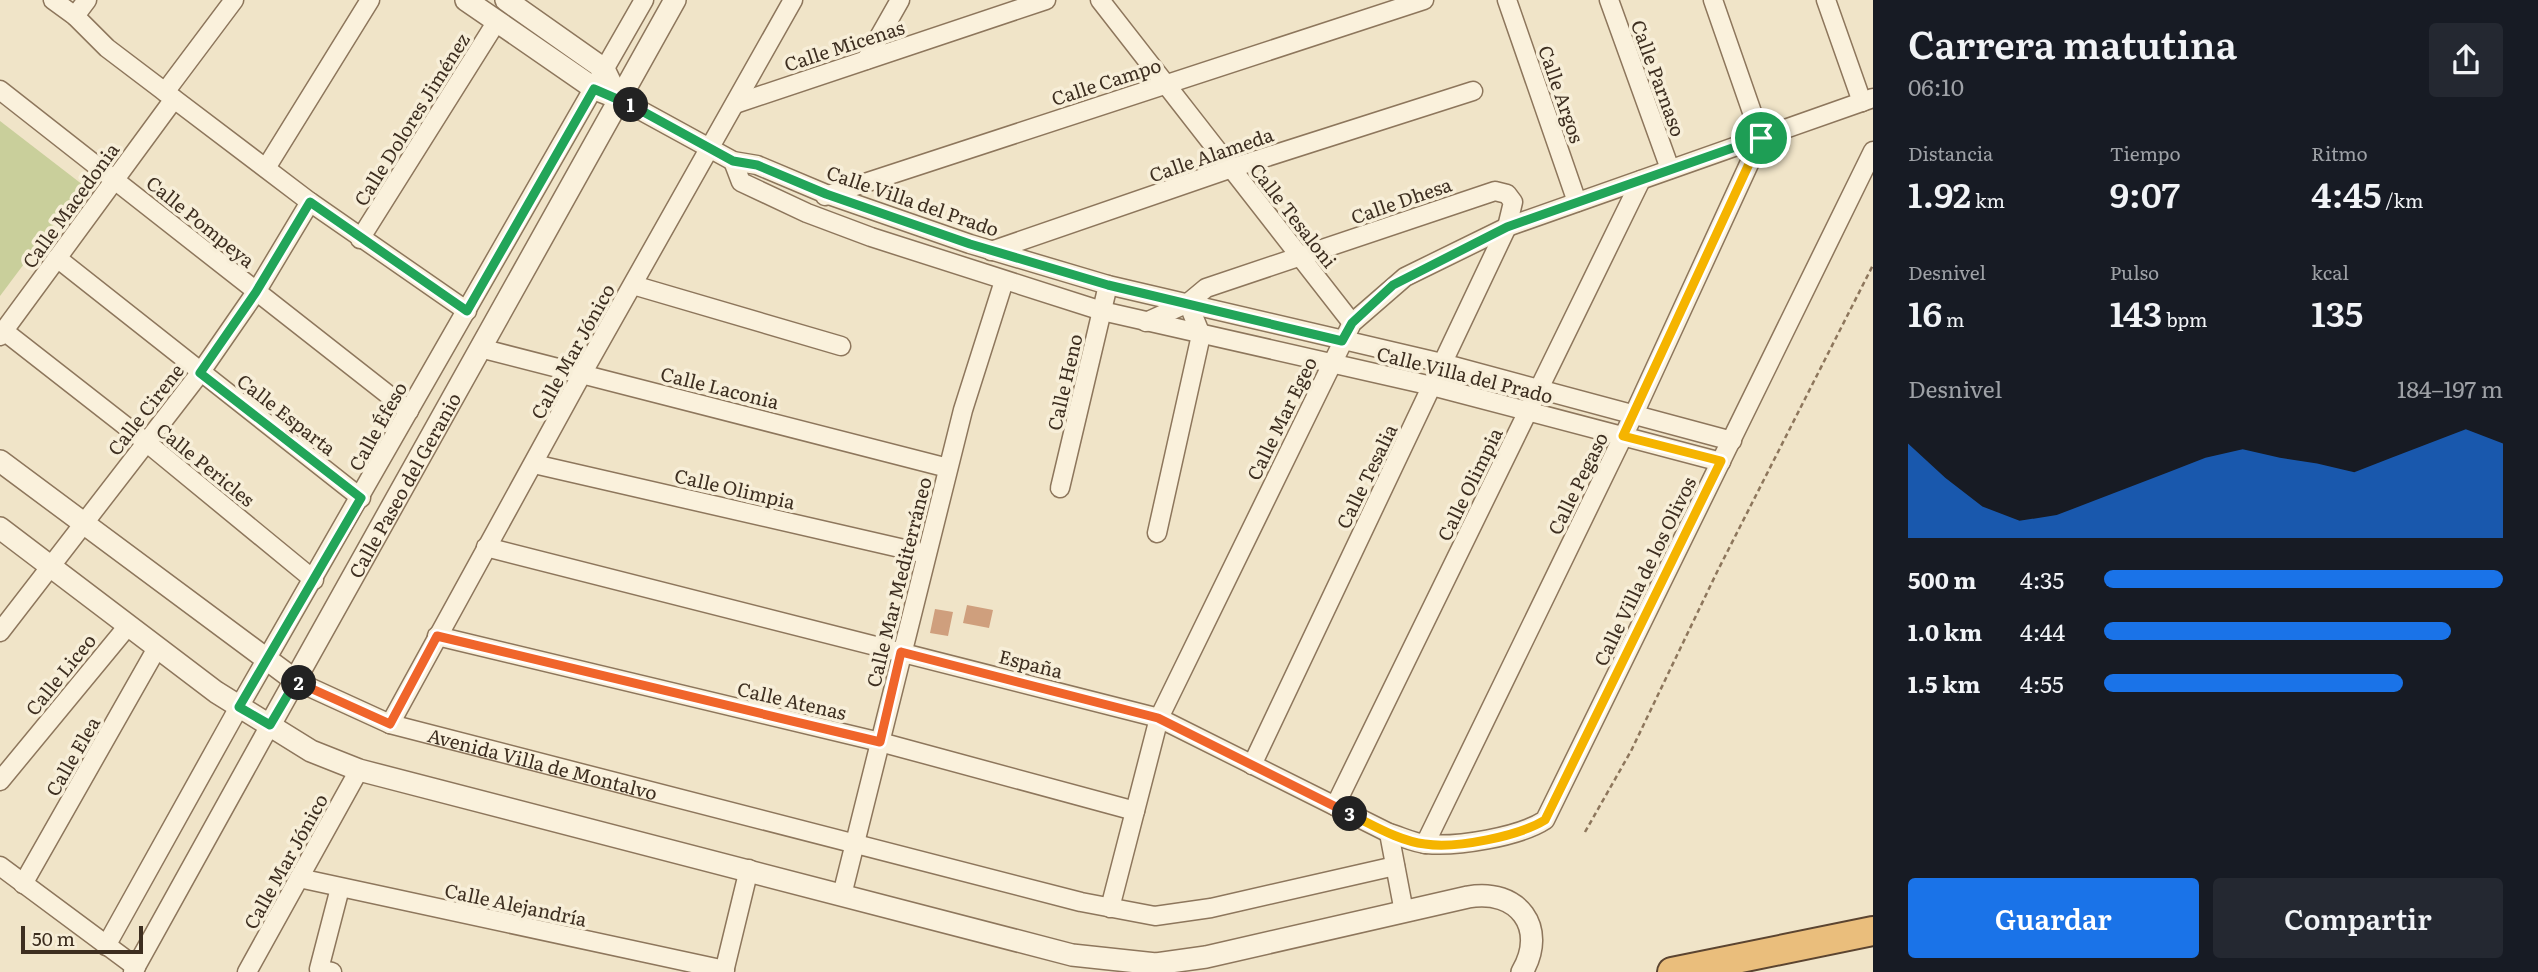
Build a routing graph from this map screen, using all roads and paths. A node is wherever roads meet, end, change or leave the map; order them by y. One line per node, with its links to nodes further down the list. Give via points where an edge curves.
1 (53, 0): 19 (street)
2 (86, 0): 19 (street)
3 (234, 0): 27 (street, Calle Macedonia)
4 (370, 0): 35 (street)
5 (466, 0): 20 (street)
6 (506, 0): 22 (street)
7 (644, 0): 22 (street, Calle Éfeso)
8 (675, 0): 28 (street, Calle Paseo del Geranio)
9 (793, 0): 30 (street, Calle Mar Jónico)
10 (900, 0): 21 (street)
11 (1046, 0): 18 (street, Calle Micenas)
12 (1100, 0): 23 (street, Calle Tesaloni)
13 (1424, 0): 23 (street, Calle Campo)
14 (1507, 0): 43 (street, Calle Argos)
15 (1609, 0): 37 (street, Calle Parnaso)
16 (1713, 0): 31 (street)
17 (1826, 0): 29 (street)
18 (1007, 7): 21 (street, Calle Micenas)
19 (75, 16): 27 (street, via 107,48)
20 (497, 21): 24 (street); 46 (street, Calle Dolores Jiménez)
21 (866, 60): 30 (street, Calle Micenas)
22 (604, 69): 24 (street, Calle Éfeso); 28 (street)
23 (1166, 83): 36 (street, Calle Tesaloni); 40 (street, Calle Campo)
24 (594, 89): 28 (street); 57 (street, Calle Éfeso)
25 (0, 90): 38 (street, Calle Pompeya)
26 (1472, 91): 36 (street, Calle Alameda)
27 (169, 96): 35 (street); 38 (street, Calle Macedonia)
28 (618, 98): 32 (street, Calle Villa del Prado); 65 (street, Calle Paseo del Geranio)
29 (1867, 100): 31 (street, Calle Mar Egeo)
30 (735, 104): 32 (street, Calle Mar Jónico)
31 (1761, 138): 37 (street, Calle Mar Egeo); 74 (street, Calle Pegaso)
32 (710, 146): 34 (street, Calle Villa del Prado); 53 (street, Calle Mar Jónico)
33 (1873, 151): 76 (street, Calle Villa de los Olivos)
34 (733, 161): 40 (street, Calle Villa del Prado, via 757,165); 44 (street, Calle Villa del Prado, via 741,182)
35 (266, 168): 41 (street)
36 (1232, 168): 47 (street, Calle Alameda); 48 (street, Calle Tesaloni)
37 (1670, 169): 39 (street, Calle Mar Egeo)
38 (115, 179): 49 (street, Calle Macedonia); 55 (street, Calle Pompeya)
39 (1641, 180): 43 (street, Calle Mar Egeo); 71 (street, Calle Olimpia)
40 (826, 194): 44 (street, Calle Campo); 47 (street, Calle Villa del Prado)
41 (310, 202): 46 (street); 55 (street, Calle Cirene)
42 (1513, 202): 45 (street, Calle Tesalia); 48 (street, Calle Dhesa, via 1507,194 1494,191)
43 (1577, 202): 45 (street, Calle Mar Egeo)
44 (807, 213): 51 (street, Calle Villa del Prado)
45 (1507, 227): 60 (street, Calle Mar Egeo, via 1405,277); 67 (street, Calle Tesalia)
46 (360, 239): 57 (street)
47 (992, 250): 51 (street, Calle Alameda); 54 (street, Calle Villa del Prado)
48 (1300, 257): 56 (street, Calle Dhesa, via 1206,288); 60 (street, Calle Tesaloni)
49 (57, 258): 61 (street, Calle Macedonia); 68 (street, Calle Esparta)
50 (1873, 265): 109 (path, via 1631,751)
51 (968, 269): 52 (street, Calle Villa del Prado)
52 (1003, 281): 58 (street, Calle Villa del Prado); 81 (street, Calle Mar Mediterráneo)
53 (633, 285): 64 (street); 69 (street, Calle Mar Jónico)
54 (1108, 285): 56 (street, Calle Villa del Prado); 58 (street, Calle Heno)
55 (256, 292): 68 (street, Calle Cirene); 72 (street, Calle Pompeya)
56 (1188, 303): 59 (street, Calle Dhesa); 62 (street); 63 (street, Calle Villa del Prado)
57 (467, 311): 72 (street, Calle Éfeso)
58 (1102, 311): 59 (street, Calle Villa del Prado); 82 (street, Calle Heno)
59 (1146, 322): 62 (street, Calle Villa del Prado)
60 (1352, 323): 63 (street, Calle Mar Egeo)
61 (2, 333): 77 (street, Calle Pericles)
62 (1201, 335): 66 (street, Calle Villa del Prado); 86 (street)
63 (1342, 341): 66 (street, Calle Mar Egeo); 67 (street, Calle Villa del Prado)
64 (841, 346)
65 (480, 348): 69 (street, Calle Laconia); 97 (street, Calle Paseo del Geranio)
66 (1332, 362): 70 (street, Calle Villa del Prado); 99 (street, Calle Mar Egeo)
67 (1442, 363): 70 (street, Calle Tesalia); 71 (street, Calle Villa del Prado)
68 (200, 373): 77 (street, Calle Cirene); 83 (street, Calle Esparta)
69 (582, 374): 80 (street, Calle Mar Jónico); 81 (street, Calle Laconia)
70 (1432, 386): 73 (street, Calle Villa del Prado); 103 (street, Calle Tesalia)
71 (1539, 388): 73 (street, Calle Olimpia); 74 (street, Calle Villa del Prado)
72 (408, 411): 83 (street, Calle Éfeso)
73 (1528, 411): 75 (street, Calle Villa del Prado); 106 (street, Calle Olimpia)
74 (1634, 414): 75 (street, Calle Pegaso); 76 (street, Calle Villa del Prado)
75 (1623, 436): 79 (street, Calle Villa del Prado); 111 (street, Calle Pegaso)
76 (1732, 441): 79 (street, Calle Villa de los Olivos)
77 (146, 442): 84 (street, Calle Cirene); 90 (street, Calle Pericles)
78 (0, 461): 84 (street, Avenida Villa de Montalvo)
79 (1721, 461): 108 (street, Calle Villa de los Olivos)
80 (534, 464): 87 (street, Calle Mar Jónico); 88 (street, Calle Olimpia)
81 (948, 468): 88 (street, Calle Mar Mediterráneo)
82 (1060, 488)
83 (361, 498): 90 (street, Calle Éfeso)
84 (82, 525): 89 (street, Calle Cirene); 96 (street, Avenida Villa de Montalvo)
85 (0, 528): 89 (street)
86 (1157, 533)
87 (486, 547): 93 (street, Calle Mar Jónico); 95 (street, España)
88 (926, 554): 95 (street, Calle Mar Mediterráneo)
89 (51, 569): 91 (street); 92 (street, Calle Cirene)
90 (314, 580): 96 (street, Calle Éfeso)
91 (127, 626): 94 (street); 105 (street, Calle Liceo)
92 (0, 632)
93 (437, 636): 100 (street, Calle Mar Jónico); 102 (street, Calle Atenas)
94 (157, 648): 98 (street); 117 (street, Calle Elea)
95 (901, 652): 99 (street, España); 102 (street, Calle Mar Mediterráneo)
96 (267, 660): 97 (street, Avenida Villa de Montalvo); 98 (street, Calle Éfeso)
97 (296, 681): 100 (street, Avenida Villa de Montalvo); 101 (street, Calle Paseo del Geranio)
98 (239, 707): 101 (street); 123 (street, Calle Éfeso)
99 (1158, 718): 103 (street, España); 107 (street, Calle Mar Egeo)
100 (390, 724): 112 (street, Avenida Villa de Montalvo)
101 (270, 725): 104 (street, via 311,751); 124 (street, Calle Paseo del Geranio)
102 (880, 742): 107 (street, Calle Atenas); 112 (street, Calle Mar Mediterráneo)
103 (1252, 765): 106 (street, España)
104 (359, 770): 115 (street); 116 (street, Calle Mar Jónico)
105 (0, 781)
106 (1335, 806): 110 (street, España)
107 (1135, 811): 120 (street, Calle Mar Egeo)
108 (1545, 820): 111 (street, España, via 1534,827 1464,843)
109 (1585, 832)
110 (1388, 833): 111 (street, España); 114 (street)
111 (1424, 844)
112 (855, 845): 119 (street, Calle Mar Mediterráneo); 120 (street, Avenida Villa de Montalvo)
113 (0, 866): 117 (street)
114 (1395, 866): 120 (street, Avenida Villa de Montalvo, via 1166,915); 121 (street)
115 (750, 869): 119 (street); 125 (street)
116 (299, 878): 118 (street, Calle Alejandría); 126 (street, Calle Mar Jónico)
117 (23, 884): 123 (street)
118 (340, 888): 125 (street, Calle Alejandría); 127 (street, via 319,969)
119 (842, 895): 121 (street, via 1072,955 1156,964)
120 (1110, 908)
121 (1404, 912): 128 (street, via 1484,894 1513,903 1524,915 1532,944)
122 (1873, 931): 129 (highway)
123 (106, 946): 124 (street)
124 (134, 970)
125 (724, 971)
126 (247, 972)
127 (332, 972)
128 (1522, 972)
129 (1672, 972)

